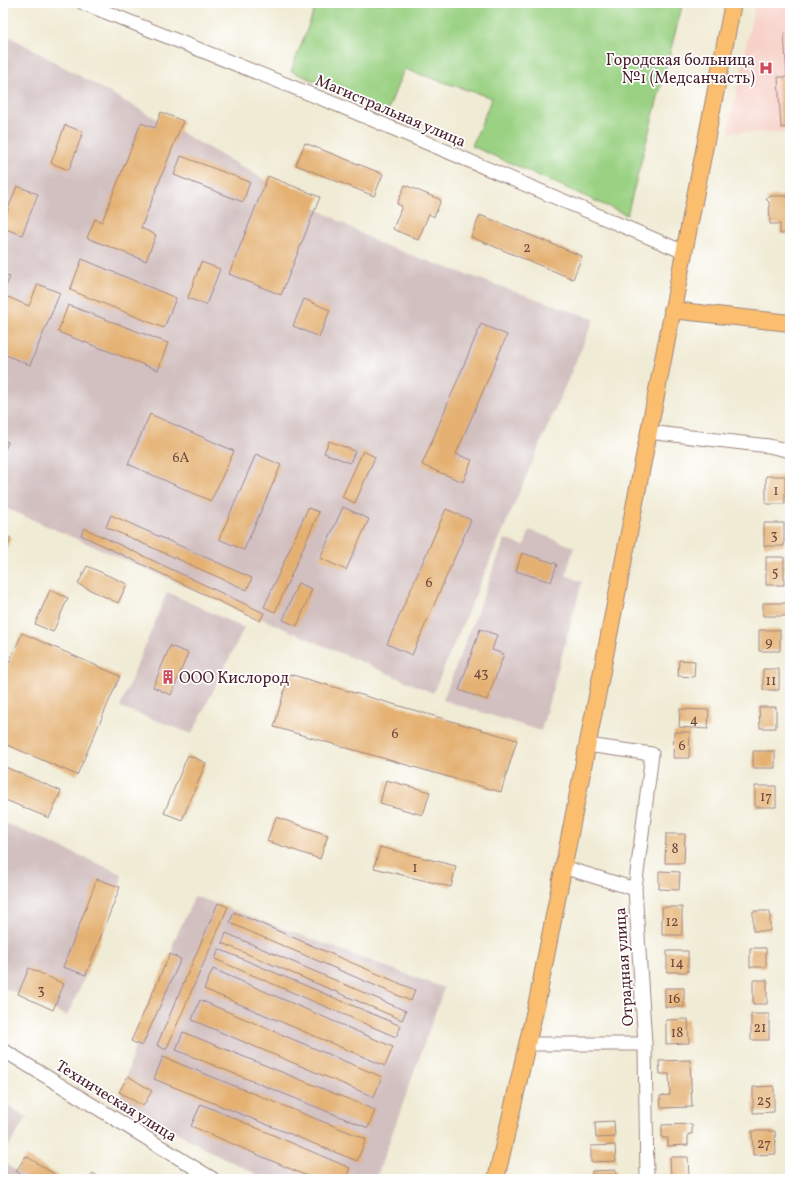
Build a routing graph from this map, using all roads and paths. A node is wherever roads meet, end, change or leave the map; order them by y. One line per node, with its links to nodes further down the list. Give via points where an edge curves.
1 (84, 3): 3 (street, Магистральная улица, via 340,106)
2 (733, 3): 3 (main road)
3 (684, 252): 4 (main road)
4 (672, 310): 5 (main road); 6 (main road)
5 (790, 323)
6 (648, 432): 7 (street, via 768,446); 8 (main road)
7 (790, 451)
8 (587, 746): 9 (main road); 10 (street, Отрадная улица, via 652,754)
9 (563, 866): 10 (street); 11 (main road)
10 (635, 889): 12 (street, Отрадная улица)
11 (527, 1044): 12 (street); 15 (main road)
12 (645, 1044): 16 (street, Отрадная улица)
13 (3, 1050): 14 (street, Техническая улица)
14 (213, 1179)
15 (496, 1179)
16 (647, 1179)

